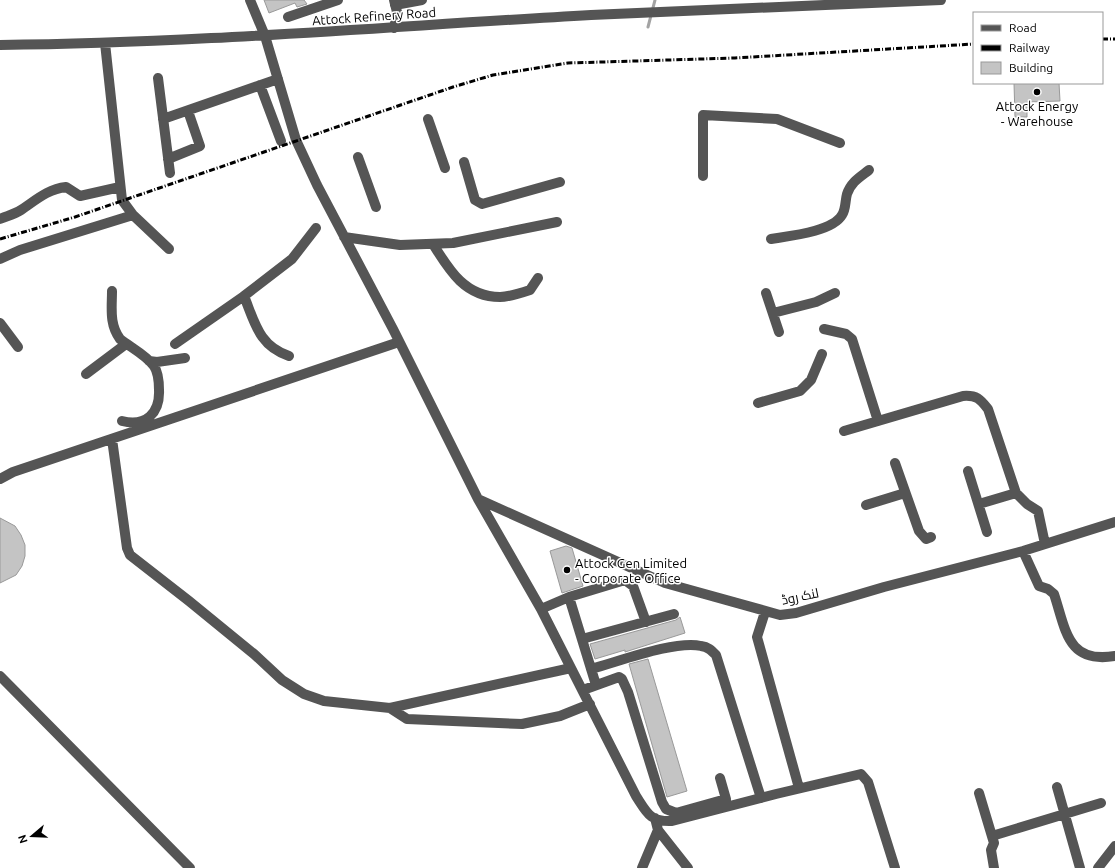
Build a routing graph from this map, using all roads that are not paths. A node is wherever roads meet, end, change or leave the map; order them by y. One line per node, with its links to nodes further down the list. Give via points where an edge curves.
1 (250, 0): 12 (street)
2 (338, 0): 10 (street)
3 (422, 0): 6 (street)
4 (926, 0): 5 (street, Attock Refinery Road); 7 (street, Attock Refinery Road)
5 (941, 0)
6 (395, 2): 11 (street)
7 (880, 2): 8 (street, Attock Refinery Road)
8 (835, 3): 9 (street, Attock Refinery Road)
9 (789, 4): 11 (street, Attock Refinery Road)
10 (288, 17)
11 (394, 28): 12 (street, Attock Refinery Road)
12 (265, 36): 13 (street, Attock Refinery Road); 16 (street)
13 (105, 42): 14 (street, Attock Refinery Road); 31 (street)
14 (0, 45)
15 (158, 78): 19 (street)
16 (278, 79): 17 (street); 37 (street, via 296,140)
17 (260, 85): 18 (street); 21 (street)
18 (188, 111): 19 (street); 24 (street, via 200,146)
19 (163, 119): 24 (street)
20 (428, 119): 26 (street)
21 (281, 141)
22 (840, 143): 29 (street, via 777,119 703,115)
23 (358, 156): 32 (street)
24 (168, 159): 28 (street)
25 (464, 162): 30 (street, via 475,200 482,204)
26 (445, 168)
27 (869, 170): 38 (street, via 853,183 847,194 842,216 833,223 822,229)
28 (170, 173)
29 (703, 176)
30 (560, 182)
31 (120, 187): 33 (street, via 122,200); 34 (street, via 80,196 66,186 49,191 19,211)
32 (376, 207)
33 (132, 215): 40 (street); 41 (street, via 20,250)
34 (0, 219)
35 (558, 222): 39 (street, via 453,243)
36 (316, 228): 46 (street, via 292,259)
37 (344, 237): 39 (street, via 400,245); 51 (street)
38 (771, 239)
39 (433, 244): 42 (street, via 453,275 466,287 487,296 501,297 530,290)
40 (169, 249)
41 (0, 259)
42 (538, 278)
43 (112, 291): 52 (street, via 112,321 120,338)
44 (766, 293): 47 (street)
45 (835, 293): 47 (street, via 816,302)
46 (244, 296): 53 (street); 56 (street, via 262,338 276,352)
47 (773, 313): 50 (street)
48 (0, 323): 54 (street)
49 (824, 329): 62 (street, via 846,334 852,339)
50 (779, 332)
51 (400, 342): 64 (street); 70 (street)
52 (126, 344): 58 (street); 59 (street)
53 (175, 344)
54 (18, 347)
55 (822, 354): 60 (street, via 811,380 800,391)
56 (289, 356)
57 (185, 358): 58 (street)
58 (149, 361): 61 (street, via 154,366 159,383 157,409 143,420 131,423)
59 (86, 374)
60 (758, 403)
61 (122, 421)
62 (878, 421): 63 (street); 69 (street, via 963,396 972,395 979,398 988,409)
63 (844, 431)
64 (112, 439): 67 (street, via 13,472); 91 (street, via 130,555 254,654 282,680 304,694 324,701)
65 (895, 463): 68 (street)
66 (968, 471): 71 (street)
67 (0, 479)
68 (905, 492): 72 (street); 75 (street, via 919,531 926,539)
69 (1016, 493): 71 (street); 76 (street, via 1038,511)
70 (478, 499): 79 (street); 80 (street, لنک روڈ, via 665,584)
71 (979, 504): 74 (street)
72 (866, 505)
73 (1115, 522): 76 (street, لنک روڈ)
74 (987, 532)
75 (932, 537)
76 (1045, 544): 77 (street, لنک روڈ)
77 (1023, 552): 80 (street, لنک روڈ, via 884,587 796,613 780,615); 84 (street, via 1039,586 1054,594 1070,643 1091,657)
78 (568, 597): 79 (street); 82 (street, via 628,581 637,593); 83 (street)
79 (541, 609): 85 (street)
80 (765, 612): 94 (street, via 757,637)
81 (674, 614): 82 (street)
82 (646, 622): 83 (street)
83 (582, 639): 86 (street)
84 (1115, 656)
85 (571, 668): 89 (street); 91 (street)
86 (591, 669): 88 (street); 96 (street, via 673,647 697,645 709,648 716,656)
87 (0, 676): 103 (street)
88 (596, 685): 89 (street); 92 (street, via 619,677 622,679 666,809 670,812 682,811 726,799)
89 (583, 690): 90 (street)
90 (590, 704): 91 (street, via 560,716 522,724 407,719); 99 (street, via 636,796 647,813)
91 (390, 708)
92 (720, 778)
93 (1057, 787): 98 (street)
94 (799, 788): 96 (street); 106 (street, via 861,774 865,778)
95 (979, 793): 101 (street)
96 (761, 798): 99 (street, via 672,821 659,821)
97 (1101, 803): 98 (street)
98 (1065, 815): 101 (street); 108 (street)
99 (655, 818): 100 (street)
100 (658, 830): 104 (street); 105 (street)
101 (992, 836): 107 (street)
102 (1115, 846): 109 (street)
103 (190, 868)
104 (642, 868)
105 (688, 868)
106 (895, 868)
107 (994, 868)
108 (1080, 868)
109 (1098, 868)

